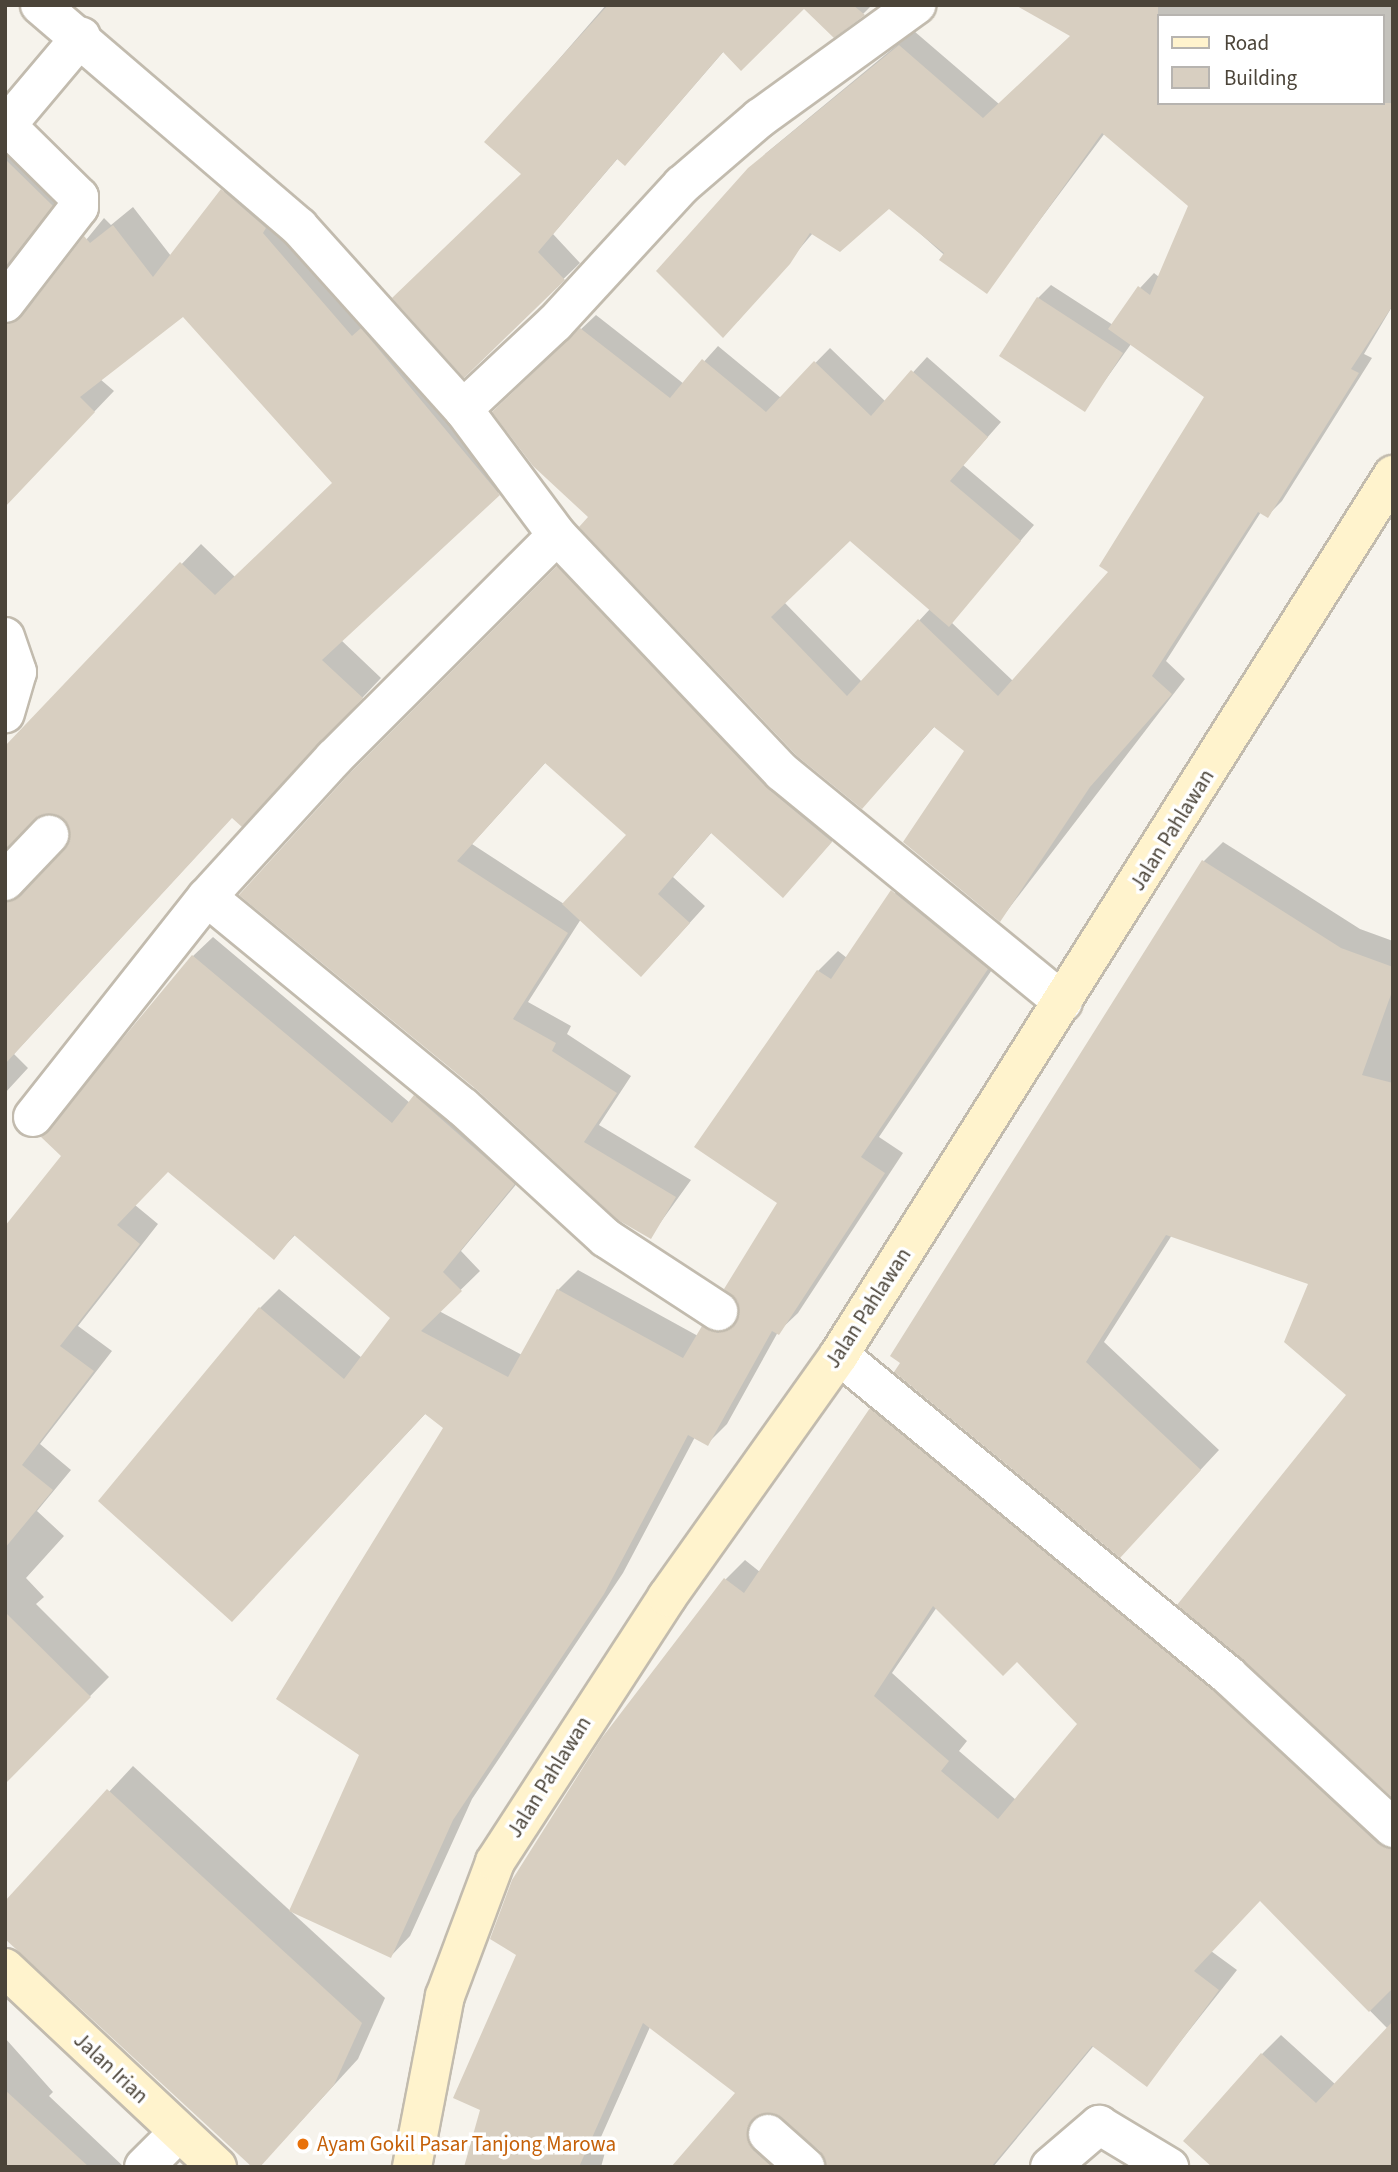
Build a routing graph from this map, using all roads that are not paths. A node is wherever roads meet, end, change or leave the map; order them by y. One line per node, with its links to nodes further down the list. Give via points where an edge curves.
1 (40, 5): 3 (street)
2 (916, 5): 5 (street, via 760,118 682,185 555,323)
3 (81, 37): 4 (street, via 11,120 11,130 79,197 79,207); 5 (street, via 299,227)
4 (5, 303)
5 (463, 409): 7 (street)
6 (1393, 475): 13 (street, Jalan Pahlawan)
7 (557, 536): 12 (street, via 334,758); 13 (street, via 834,821)
8 (5, 637): 9 (street, via 17,672)
9 (5, 713)
10 (49, 835): 11 (street)
11 (5, 881)
12 (208, 897): 14 (street); 15 (street, via 463,1108 606,1238)
13 (1063, 1002): 16 (street, Jalan Pahlawan)
14 (33, 1117)
15 (718, 1311)
16 (839, 1355): 17 (street, via 1228,1675); 23 (street, Jalan Pahlawan, via 667,1597 495,1862 445,1996)
17 (1393, 1828)
18 (5, 1968): 19 (street, Jalan Irian)
19 (179, 2132): 21 (street); 22 (street, Jalan Irian)
20 (768, 2134): 24 (street)
21 (145, 2167)
22 (217, 2167)
23 (412, 2167)
24 (806, 2167)
25 (1050, 2167): 26 (street, via 1090,2129 1103,2125)
26 (1169, 2167)

